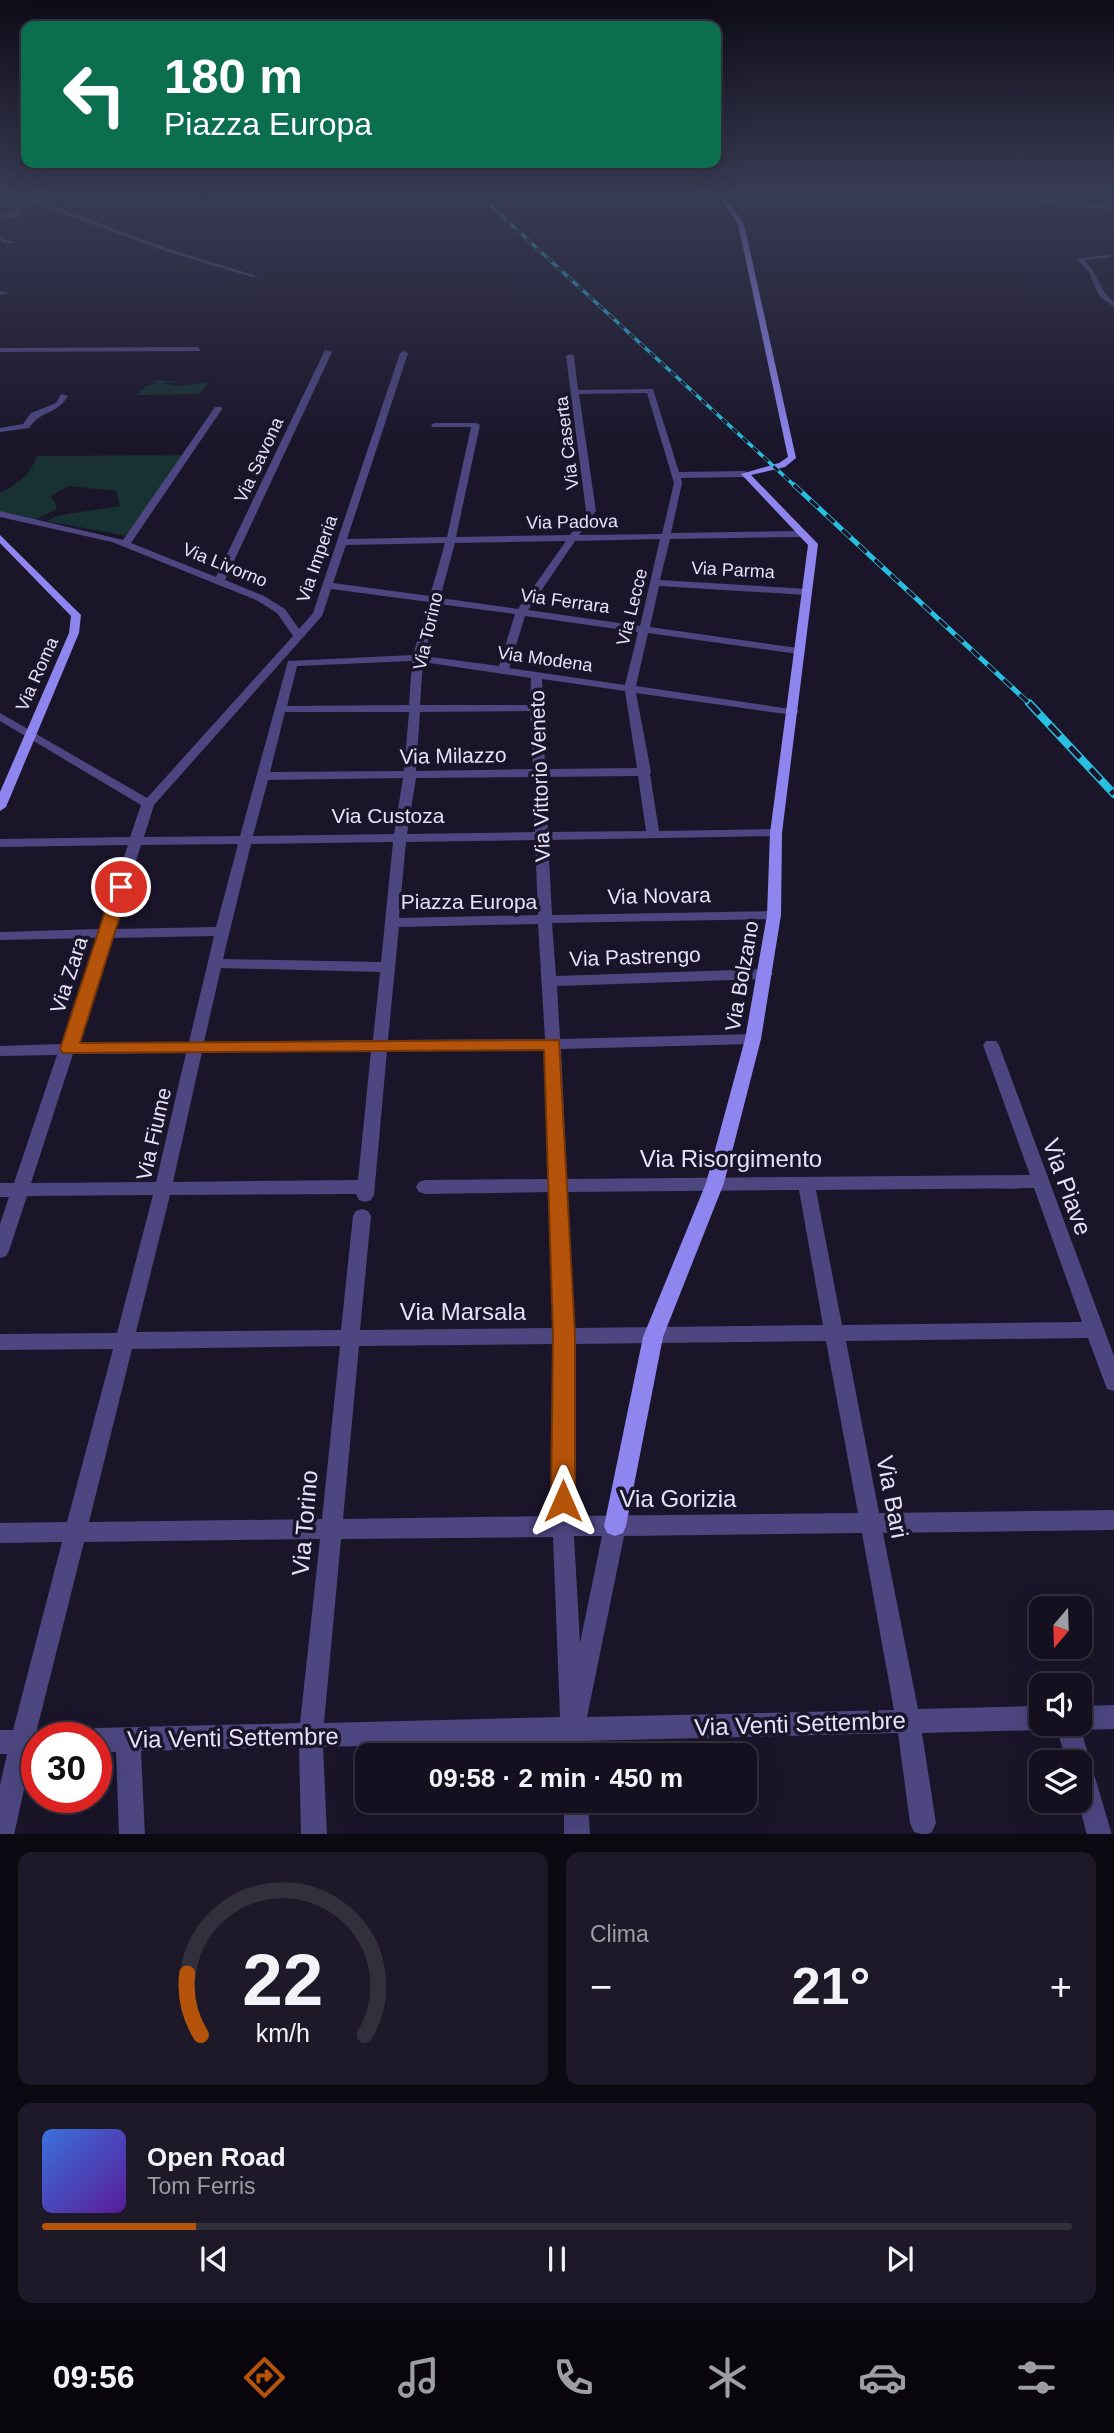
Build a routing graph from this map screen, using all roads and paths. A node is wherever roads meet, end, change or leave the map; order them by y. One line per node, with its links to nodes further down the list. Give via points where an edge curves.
1 (752, 277): 14 (street, via 792,458)
2 (1094, 277): 3 (street, via 1101,295)
3 (1114, 304)
4 (198, 349): 5 (street)
5 (0, 350)
6 (328, 352): 28 (street, Via Savona)
7 (404, 353): 24 (street, Via Imperia)
8 (570, 356): 9 (street, Via Caserta)
9 (577, 391): 15 (street, Via Lecce, via 650,391); 22 (street, Via Caserta, via 591,511)
10 (64, 396): 13 (street, via 59,405 34,415 26,426)
11 (218, 409): 25 (street)
12 (435, 425): 23 (street, Via Torino, via 476,425)
13 (0, 430)
14 (745, 474): 15 (street); 19 (street)
15 (678, 475): 20 (street, Via Lecce)
16 (1, 516): 17 (street)
17 (24, 520): 18 (street); 25 (street, Via Livorno)
18 (0, 526)
19 (803, 534): 20 (street, Via Padova); 31 (street, Via Bolzano, via 813,544)
20 (667, 536): 22 (street, Via Padova); 29 (street, Via Lecce)
21 (0, 538): 27 (street, Via Roma)
22 (572, 538): 23 (street, Via Padova); 33 (street, Via Caserta)
23 (451, 540): 24 (street, Via Padova); 32 (street, Via Torino)
24 (342, 542): 30 (street, Via Imperia)
25 (126, 543): 28 (street, Via Livorno)
26 (0, 551): 27 (street)
27 (13, 554): 47 (street, Via Roma, via 76,615 74,633)
28 (219, 582): 35 (street, Via Livorno, via 271,603)
29 (657, 583): 31 (street, Via Parma); 34 (street, Via Lecce)
30 (327, 585): 32 (street, Via Ferrara); 35 (street, Via Imperia, via 318,614)
31 (807, 592): 36 (street, Via Bolzano)
32 (434, 600): 33 (street, Via Ferrara); 37 (street, Via Torino)
33 (521, 612): 34 (street, Via Ferrara); 39 (street, Via Caserta)
34 (645, 630): 36 (street, Via Ferrara); 41 (street, Via Lecce)
35 (298, 636): 52 (street, Via Imperia)
36 (798, 651): 45 (street, Via Bolzano)
37 (418, 658): 38 (street, Via Modena); 39 (street, Via Modena); 42 (street, Via Torino)
38 (292, 663): 44 (street, Via Fiume)
39 (503, 670): 40 (street, Via Modena)
40 (537, 675): 41 (street, Via Modena); 43 (street, Via Vittorio Veneto)
41 (631, 689): 45 (street, Via Modena); 48 (street, Via Lecce)
42 (414, 708): 43 (street); 44 (street); 50 (street, Via Torino)
43 (536, 708): 49 (street, Via Vittorio Veneto)
44 (280, 709): 51 (street, Via Fiume)
45 (793, 712): 54 (street, Via Bolzano)
46 (0, 716): 47 (street)
47 (30, 733): 52 (street); 53 (street, Via Roma)
48 (645, 772): 49 (street, Via Milazzo); 55 (street, Via Lecce)
49 (538, 774): 50 (street, Via Milazzo); 56 (street, Via Vittorio Veneto)
50 (410, 775): 51 (street, Via Milazzo); 57 (street, Via Torino)
51 (262, 776): 58 (street, Via Fiume)
52 (148, 804): 59 (street, Via Zara)
53 (0, 807)
54 (776, 833): 55 (street, Via Custoza); 61 (street, Via Bolzano)
55 (653, 834): 56 (street, Via Custoza)
56 (543, 836): 57 (street, Via Custoza); 62 (street, Via Vittorio Veneto)
57 (400, 837): 58 (street, Via Custoza); 63 (street, Via Torino)
58 (246, 838): 59 (street, Via Custoza); 64 (street, Via Fiume)
59 (136, 841): 60 (street, Via Custoza); 65 (street, Via Zara)
60 (0, 843)
61 (774, 915): 62 (street, Via Novara); 69 (street, Via Bolzano)
62 (545, 919): 63 (street, Piazza Europa); 70 (street, Piazza Europa)
63 (392, 923): 68 (street, Piazza Europa)
64 (222, 931): 65 (street); 67 (street, Via Fiume)
65 (106, 934): 66 (street); 75 (street, Via Zara)
66 (0, 936)
67 (215, 963): 68 (street); 76 (street, Via Fiume)
68 (388, 967): 74 (street, Piazza Europa)
69 (766, 974): 70 (street, Via Pastrengo); 71 (street, Via Bolzano)
70 (548, 981): 72 (street, Piazza Europa)
71 (753, 1039): 72 (street); 79 (street, Via Bolzano)
72 (553, 1044): 74 (street); 81 (street)
73 (991, 1045): 78 (street, Via Piave)
74 (381, 1047): 76 (street); 86 (street, Via Torino)
75 (69, 1049): 76 (street); 77 (street); 85 (street, Via Zara)
76 (195, 1049): 83 (street, Via Fiume)
77 (0, 1051)
78 (1038, 1181): 80 (street, Via Risorgimento); 88 (street, Via Piave)
79 (715, 1183): 80 (street, Via Risorgimento); 81 (street, Via Risorgimento); 92 (street, Via Bolzano)
80 (806, 1183): 89 (street, Via Bari)
81 (558, 1185): 82 (street, Via Risorgimento); 90 (street)
82 (425, 1187)
83 (163, 1189): 85 (street); 86 (street); 93 (street, Via Fiume)
84 (0, 1190): 85 (street)
85 (21, 1190): 87 (street, Via Zara)
86 (364, 1200): 91 (street, Via Torino)
87 (0, 1251)
88 (1094, 1330): 89 (street, Via Marsala); 95 (street, Via Piave)
89 (835, 1334): 92 (street, Via Marsala); 97 (street, Via Bari)
90 (564, 1335): 91 (street, Via Marsala); 92 (street, Via Marsala); 100 (street)
91 (349, 1337): 93 (street, Via Marsala); 99 (street, Via Torino)
92 (653, 1337): 98 (street, Via Bolzano)
93 (124, 1341): 94 (street, Via Marsala); 101 (street, Via Fiume)
94 (0, 1342)
95 (1114, 1383)
96 (1114, 1520): 97 (street, Via Gorizia)
97 (871, 1525): 98 (street, Via Gorizia); 106 (street, Via Bari)
98 (615, 1526): 100 (street, Via Gorizia); 111 (street)
99 (331, 1528): 100 (street, Via Gorizia); 101 (street, Via Gorizia); 107 (street, Via Torino)
100 (563, 1528): 111 (street)
101 (75, 1532): 102 (street, Via Gorizia); 110 (street, Via Fiume)
102 (0, 1534)
103 (1114, 1717): 105 (street)
104 (1029, 1718): 106 (street, Via Venti Settembre)
105 (1092, 1718)
106 (908, 1720): 111 (street, Via Venti Settembre); 114 (street, Via Bari)
107 (311, 1737): 109 (street, Via Venti Settembre); 111 (street, Via Venti Settembre); 117 (street, Via Torino)
108 (112, 1740): 109 (street, Via Venti Settembre)
109 (128, 1740): 116 (street)
110 (20, 1742): 115 (street, Via Fiume)
111 (574, 1743)
112 (1092, 1808): 119 (street)
113 (576, 1813): 118 (street)
114 (923, 1823)
115 (1, 1834)
116 (132, 1834)
117 (314, 1834)
118 (577, 1834)
119 (1100, 1834)

